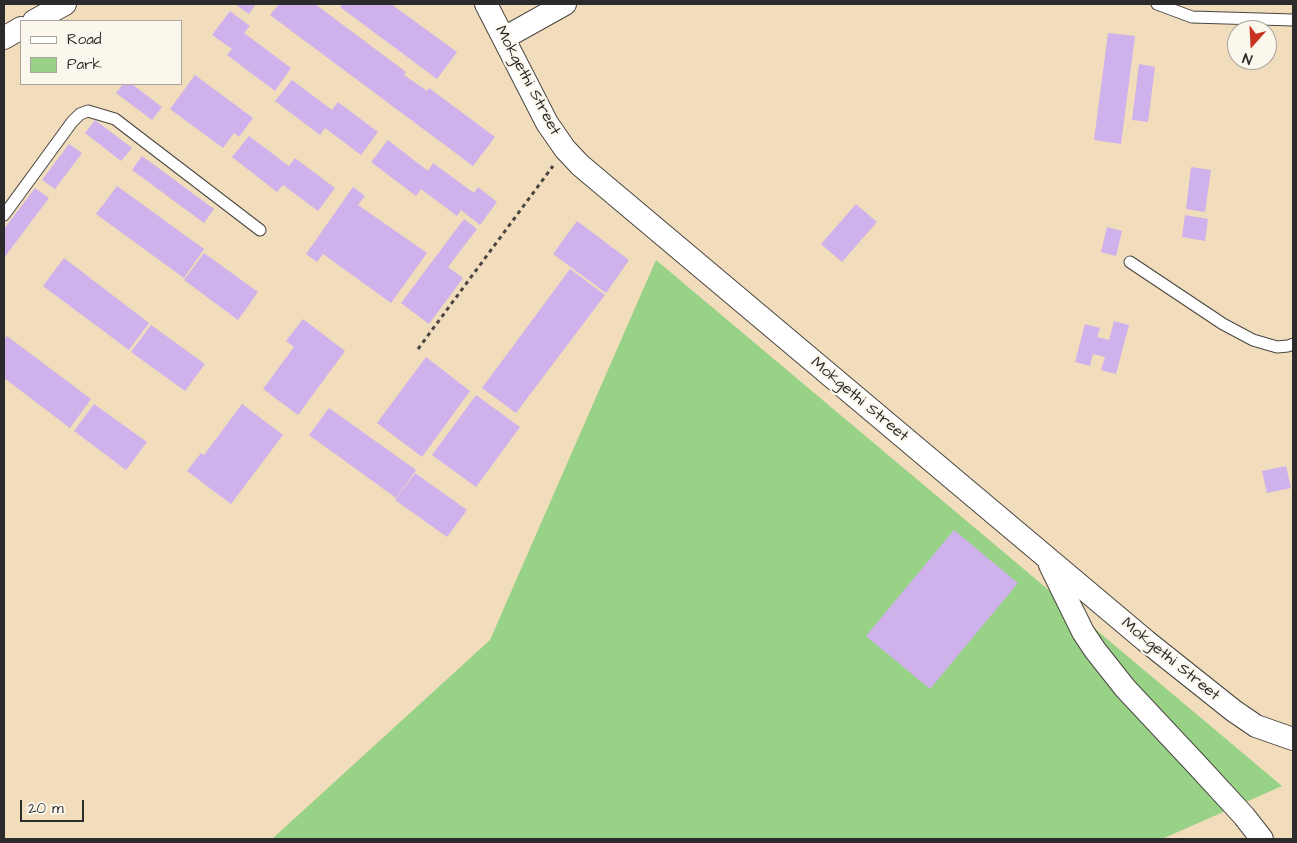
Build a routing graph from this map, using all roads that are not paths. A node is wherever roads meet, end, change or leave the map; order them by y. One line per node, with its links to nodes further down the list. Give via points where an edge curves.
1 (65, 4): 5 (street)
2 (486, 4): 9 (street, Mokgethi Street)
3 (565, 4): 9 (street)
4 (1158, 4): 6 (lane, via 1192,17)
5 (36, 20)
6 (1293, 20)
7 (20, 29): 8 (street)
8 (4, 38)
9 (504, 38): 14 (street, Mokgethi Street, via 547,123 580,165)
10 (4, 215): 11 (lane, via 72,122 88,111 115,119)
11 (260, 230)
12 (1130, 262): 13 (lane, via 1223,324 1253,340 1277,347)
13 (1293, 344)
14 (1047, 558): 15 (street, Mokgethi Street, via 1234,711 1256,726); 16 (street, via 1095,650 1125,688)
15 (1293, 739)
16 (1262, 839)

